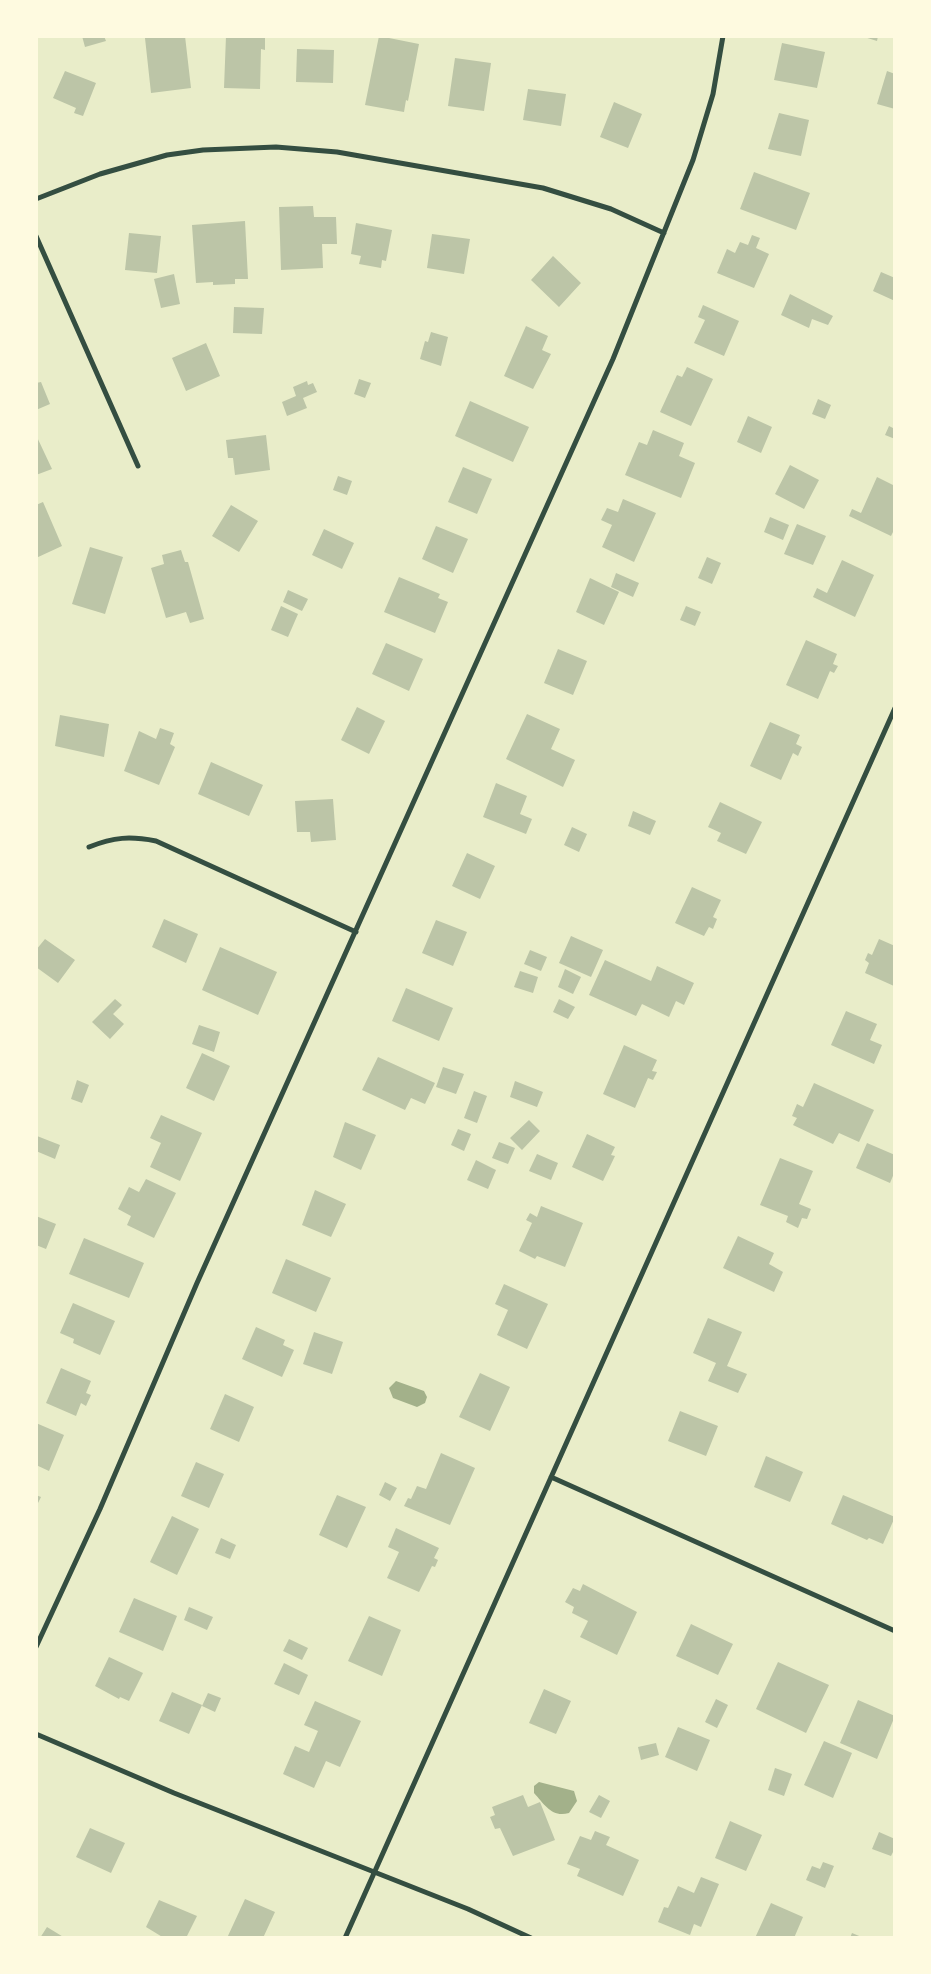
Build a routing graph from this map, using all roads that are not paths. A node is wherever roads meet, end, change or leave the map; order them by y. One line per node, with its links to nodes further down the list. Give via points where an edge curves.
1 (723, 36): 3 (street, via 713,94 699,141)
2 (36, 200): 3 (street, via 100,174 167,155 276,147 337,152 543,188 611,209)
3 (664, 233): 8 (street, via 613,359)
4 (36, 236): 5 (street)
5 (138, 466)
6 (895, 708): 9 (street)
7 (90, 847): 8 (street, via 108,840 132,837 156,841)
8 (356, 932): 11 (street)
9 (551, 1478): 10 (street); 13 (street)
10 (895, 1631)
11 (36, 1647)
12 (36, 1734): 13 (street, via 174,1793)
13 (374, 1871): 14 (street); 15 (street)
14 (345, 1938)
15 (531, 1938)

